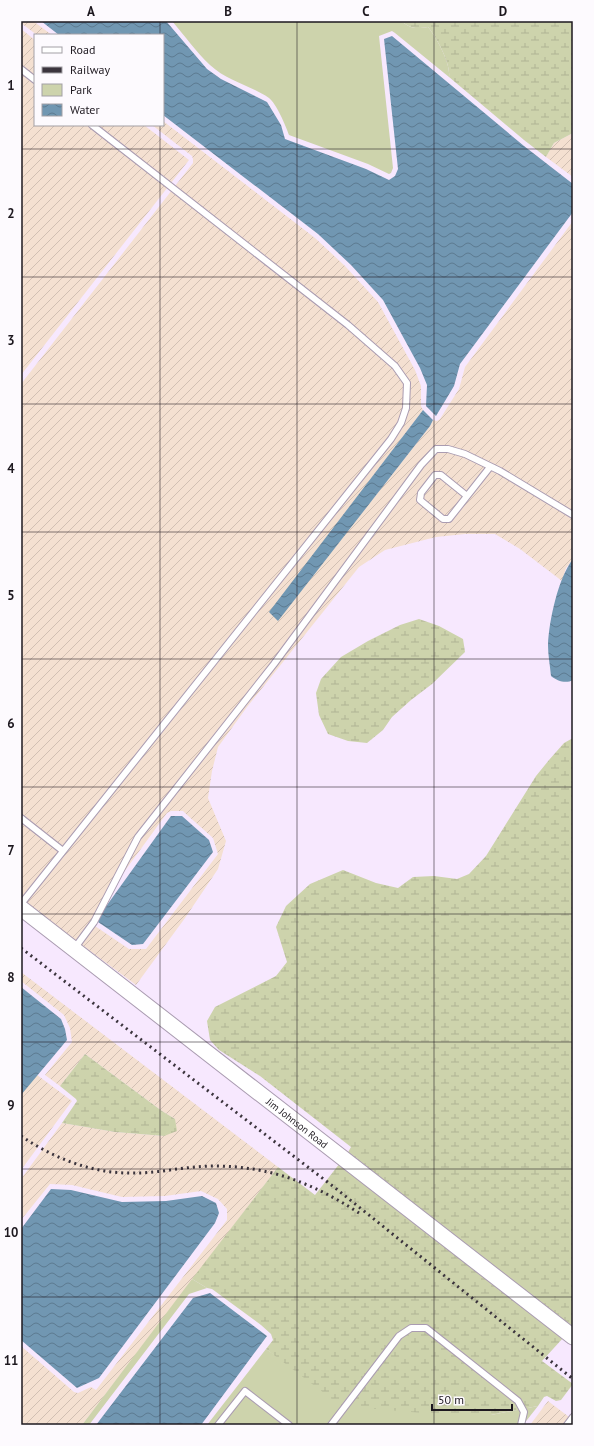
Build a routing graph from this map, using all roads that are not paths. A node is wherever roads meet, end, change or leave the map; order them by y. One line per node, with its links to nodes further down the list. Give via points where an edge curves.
1 (21, 69): 2 (lane)
2 (34, 79)
3 (93, 126): 8 (lane, via 348,325 395,366 407,383 406,408 401,423 391,439)
4 (490, 467): 5 (lane); 6 (lane); 11 (lane, via 465,454 448,449 436,449 421,465 274,664 138,837 94,922)
5 (466, 496): 5 (lane, via 448,519 443,519 420,500 421,493 435,475 441,475)
6 (573, 515)
7 (21, 818): 8 (lane)
8 (63, 851): 9 (lane)
9 (21, 904)
10 (21, 908): 11 (street, Jim Johnson Road)
11 (74, 949): 12 (street, Jim Johnson Road)
12 (573, 1337)
13 (573, 1417): 18 (lane)
14 (218, 1425): 15 (lane, via 245,1391)
15 (289, 1425)
16 (331, 1425): 17 (lane, via 399,1336 411,1328 426,1328 518,1401 524,1412)
17 (521, 1425)
18 (567, 1425)

